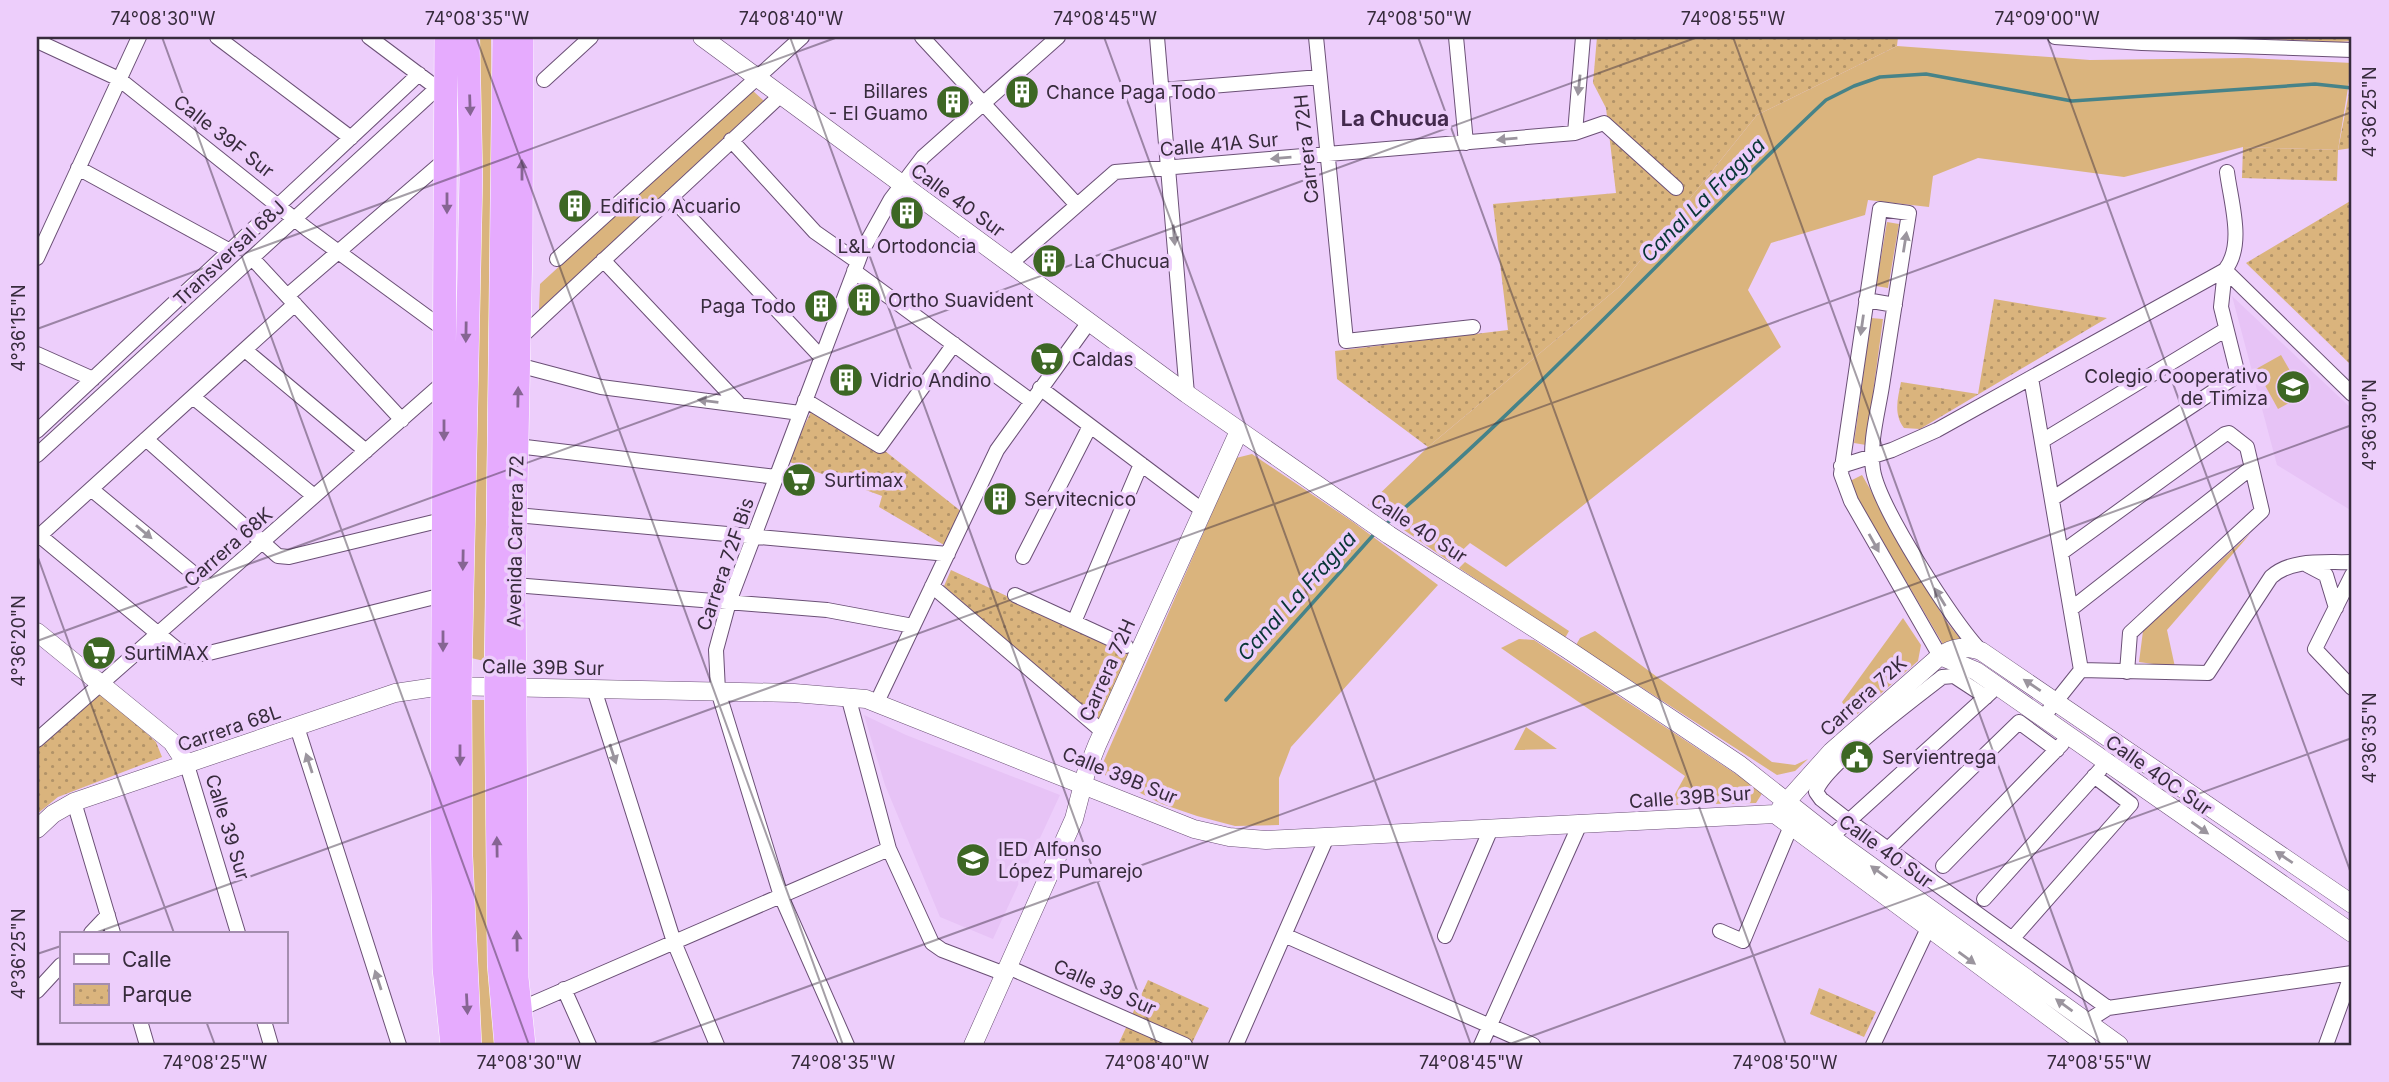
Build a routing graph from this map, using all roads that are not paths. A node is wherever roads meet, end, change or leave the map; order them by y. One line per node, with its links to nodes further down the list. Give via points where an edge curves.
1 (139, 37): 26 (street)
2 (217, 37): 33 (street)
3 (369, 37): 23 (street)
4 (446, 37): 28 (highway)
5 (468, 37): 47 (highway, one-way to 47)
6 (504, 37): 92 (highway, Avenida Carrera 72)
7 (522, 37): 65 (highway, Avenida Carrera 72, one-way to 7)
8 (591, 37): 27 (street)
9 (702, 37): 25 (street, Calle 40 Sur)
10 (802, 37): 25 (street)
11 (922, 37): 31 (street)
12 (1058, 37): 31 (street, Carrera 72F Bis)
13 (1157, 37): 29 (street)
14 (1316, 37): 24 (street, Carrera 72H)
15 (1456, 37): 35 (street)
16 (1583, 37): 32 (street, one-way to 32)
17 (2055, 37): 18 (street)
18 (2084, 38): 19 (street)
19 (2142, 40): 21 (street)
20 (37, 41): 26 (street, Calle 39F Sur)
21 (2198, 41): 22 (street)
22 (2352, 50)
23 (419, 74): 28 (street); 33 (street, Transversal 68J)
24 (1320, 77): 29 (street); 36 (street, Carrera 72H)
25 (758, 78): 30 (street, Calle 40 Sur); 52 (street)
26 (119, 79): 39 (street); 44 (street, Calle 39F Sur)
27 (544, 80)
28 (442, 84): 37 (highway); 46 (street, Transversal 68J)
29 (1162, 90): 38 (street)
30 (780, 95): 34 (street); 41 (street, Calle 40 Sur)
31 (982, 103): 41 (street, Carrera 72F Bis, via 923,157); 45 (street)
32 (1575, 134): 35 (street, Calle 41A Sur, one-way to 35); 42 (street, Calle 41A Sur, via 1604,123)
33 (351, 138): 44 (street, Transversal 68J)
34 (731, 141): 43 (street); 55 (street, via 815,232)
35 (1466, 143): 36 (street, Calle 41A Sur)
36 (1328, 154): 38 (street, Calle 41A Sur, one-way to 38); 62 (street, Carrera 72H, via 1346,341)
37 (447, 158): 49 (street); 57 (highway, one-way to 57)
38 (1169, 167): 45 (street, Calle 41A Sur, via 1115,172); 75 (street, one-way to 75)
39 (78, 168): 48 (street); 50 (street)
40 (2227, 172): 56 (street, via 2236,244)
41 (901, 184): 54 (street, Calle 40 Sur); 55 (street, Carrera 72F Bis)
42 (1676, 188)
43 (671, 197): 53 (street); 69 (street)
44 (279, 205): 46 (street, Calle 39F Sur); 48 (street, Transversal 68J)
45 (1077, 205): 54 (street)
46 (295, 218): 49 (street, Calle 39F Sur); 51 (street, Transversal 68J)
47 (469, 249): 57 (highway); 129 (highway, one-way to 129)
48 (230, 251): 71 (street, Transversal 68J)
49 (338, 252): 58 (street); 63 (street, Calle 39F Sur)
50 (37, 258)
51 (252, 258): 58 (street); 89 (street, Transversal 68J)
52 (557, 259)
53 (603, 260): 65 (street); 79 (street)
54 (1010, 264): 61 (street, Calle 40 Sur)
55 (856, 267): 66 (street); 69 (street, Carrera 72F Bis)
56 (2225, 270): 64 (street, via 2221,307); 72 (street); 76 (street)
57 (445, 296): 63 (highway)
58 (291, 300): 67 (street); 81 (street)
59 (1866, 300): 60 (street); 60 (street, one-way to 59, via 1909,213 1880,209); 93 (street, one-way to 93)
60 (1895, 305): 90 (street)
61 (1089, 322): 74 (street); 75 (street, Calle 40 Sur)
62 (1473, 327)
63 (445, 330): 73 (highway)
64 (2225, 330): 86 (street); 98 (street, via 2238,375)
65 (519, 339): 70 (highway, Avenida Carrera 72)
66 (954, 344): 78 (street); 80 (street, via 880,446)
67 (245, 349): 77 (street); 88 (street)
68 (37, 354): 71 (street)
69 (821, 358): 80 (street, Carrera 72F Bis)
70 (519, 365): 79 (street, one-way to 70, via 601,387); 87 (highway, Avenida Carrera 72, one-way to 70)
71 (93, 379): 83 (street, Transversal 68J)
72 (2031, 379): 86 (street); 90 (street, via 1916,441)
73 (444, 382): 81 (street, Carrera 68K); 101 (highway, one-way to 101)
74 (1040, 388): 78 (street); 82 (street)
75 (1187, 394): 84 (street, Calle 40 Sur)
76 (2352, 394)
77 (193, 397): 85 (street); 97 (street)
78 (1031, 401): 106 (street, via 997,450)
79 (740, 405): 80 (street)
80 (803, 406): 95 (street, Carrera 72F Bis)
81 (402, 420): 88 (street, Carrera 68K)
82 (1090, 426): 91 (street); 107 (street)
83 (37, 431)
84 (1239, 431): 99 (street, Carrera 72H); 149 (street, Calle 40 Sur, via 1740,765)
85 (146, 439): 96 (street); 104 (street)
86 (2042, 441): 98 (street)
87 (517, 446): 95 (street); 100 (highway, Avenida Carrera 72)
88 (366, 451): 97 (street, Carrera 68K)
89 (37, 455)
90 (1872, 456): 93 (street); 124 (street, one-way to 90, via 1956,623 1880,493)
91 (1141, 464): 99 (street); 119 (street)
92 (496, 465): 100 (highway); 131 (highway, Avenida Carrera 72)
93 (1841, 466): 125 (street, one-way to 125, via 1851,501)
94 (2251, 468): 105 (street, via 2247,447 2225,434); 118 (street); 127 (street, via 2263,508 2130,633)
95 (776, 477): 102 (street, Carrera 72F Bis)
96 (91, 489): 103 (street); 113 (street, one-way to 113)
97 (314, 496): 104 (street, Carrera 68K)
98 (2052, 499): 105 (street)
99 (1202, 510): 141 (street, Carrera 72H)
100 (516, 514): 102 (street); 111 (highway, Avenida Carrera 72)
101 (442, 520): 104 (street, via 289,557 278,556); 114 (highway)
102 (755, 536): 106 (street); 116 (street, Carrera 72F Bis)
103 (38, 537): 122 (street)
104 (260, 544): 113 (street, Carrera 68K)
105 (2061, 553): 118 (street)
106 (947, 554): 112 (street)
107 (1023, 557)
108 (2352, 562): 109 (street)
109 (2305, 564): 117 (street, via 2326,575); 127 (street, via 2281,568 2271,577 2213,668 2202,675)
110 (2352, 575): 117 (street)
111 (514, 585): 116 (street); 131 (highway, Avenida Carrera 72)
112 (932, 586): 120 (street); 141 (street)
113 (210, 587): 122 (street, Carrera 68K)
114 (443, 595): 122 (street, via 205,654 179,650); 129 (highway, one-way to 129)
115 (1015, 595): 119 (street)
116 (729, 602): 120 (street, via 827,610); 134 (street, Carrera 72F Bis, via 716,650)
117 (2336, 608): 132 (street, via 2315,649)
118 (2071, 609): 126 (street)
119 (1074, 622): 123 (street)
120 (913, 626): 137 (street)
121 (37, 632): 128 (street, Calle 39 Sur)
122 (158, 633): 128 (street, Carrera 68K)
123 (1126, 646)
124 (1981, 651): 125 (street, Carrera 72K, via 1961,647); 138 (street, Calle 40C Sur, one-way to 124)
125 (1940, 656): 130 (street, Carrera 72K); 135 (street, Calle 40C Sur, via 1967,666)
126 (2081, 670): 127 (street); 138 (street)
127 (2127, 672)
128 (100, 684): 142 (street, Carrera 68K); 144 (street, Calle 39 Sur, via 172,743)
129 (451, 686): 131 (street, Calle 39B Sur); 140 (street, Carrera 68L, via 395,693); 188 (highway, one-way to 188, via 461,856)
130 (1918, 686): 135 (street, Carrera 72K, via 1948,674); 147 (street, Carrera 72K, via 1819,783); 149 (street, Carrera 72K, via 1831,752)
131 (505, 687): 133 (street, Calle 39B Sur); 182 (highway, Avenida Carrera 72, one-way to 131); 191 (highway, Avenida Carrera 72, one-way to 131, via 499,965)
132 (2352, 688)
133 (594, 689): 134 (street, Calle 39B Sur); 175 (street, one-way to 175)
134 (718, 691): 136 (street, Calle 39B Sur); 160 (street, Carrera 72F Bis)
135 (1992, 691): 139 (street, Calle 40C Sur); 150 (street)
136 (848, 696): 137 (street, Calle 39B Sur); 157 (street)
137 (877, 702): 146 (street, Calle 39B Sur)
138 (2056, 702): 139 (street); 162 (street, Calle 40C Sur, one-way to 138)
139 (2043, 719): 143 (street, Calle 40C Sur)
140 (298, 727): 144 (street, Carrera 68L); 190 (street, one-way to 140)
141 (1103, 732): 146 (street, Carrera 72H)
142 (38, 735)
143 (2063, 743): 145 (street, Calle 40C Sur); 158 (street, Calle 40C Sur, via 2019,722); 159 (street)
144 (187, 765): 148 (street, Carrera 68L); 170 (street, Calle 39 Sur)
145 (2100, 770): 161 (street); 164 (street, Calle 40C Sur, one-way to 164); 174 (street, Calle 40C Sur, via 2131,804)
146 (1083, 783): 155 (street, Calle 39B Sur, via 1211,834 1266,840); 177 (street, Carrera 72H, via 1074,820)
147 (1818, 796): 150 (street, Calle 40 Sur)
148 (74, 802): 152 (street, Carrera 68L); 165 (street)
149 (1780, 808): 151 (street, Calle 39B Sur); 154 (street, Calle 40 Sur); 156 (street, Calle 40 Sur)
150 (1849, 821): 156 (street); 158 (street, Calle 40 Sur)
151 (1578, 826): 153 (street, Calle 39B Sur); 186 (street)
152 (37, 830)
153 (1490, 831): 155 (street, Calle 39B Sur); 173 (street)
154 (1794, 834): 166 (street, Calle 40 Sur); 167 (street, via 1743,942)
155 (1327, 837): 172 (street)
156 (1831, 837): 163 (street, Calle 40 Sur, one-way to 156)
157 (890, 849): 160 (street); 177 (street, Calle 39 Sur, via 932,943)
158 (1888, 849): 174 (street, Calle 40 Sur)
159 (1943, 866)
160 (780, 896): 175 (street); 195 (street, Carrera 72F Bis)
161 (1984, 899)
162 (2345, 899): 164 (street)
163 (1935, 913): 166 (street); 183 (street, Calle 40 Sur, one-way to 163)
164 (2324, 914): 171 (street, Calle 40C Sur)
165 (108, 915): 168 (street); 169 (street)
166 (1927, 930): 201 (street); 202 (street, Calle 40 Sur, one-way to 202)
167 (1720, 931)
168 (92, 932)
169 (113, 932)
170 (238, 932)
171 (2352, 933)
172 (1284, 935): 186 (street); 198 (street)
173 (1445, 936)
174 (2012, 939): 181 (street, Calle 40 Sur)
175 (674, 942): 179 (street); 194 (street)
176 (60, 966): 180 (street)
177 (1007, 970): 196 (street, Carrera 72H); 197 (street, Calle 39 Sur)
178 (2352, 973): 181 (street); 204 (street)
179 (565, 989): 182 (street); 193 (street)
180 (37, 991)
181 (2108, 1008): 183 (street)
182 (520, 1009): 192 (highway, Avenida Carrera 72)
183 (2086, 1021): 203 (street, Calle 40 Sur)
184 (140, 1023): 187 (street)
185 (265, 1023): 189 (street)
186 (1490, 1026): 199 (street); 200 (street)
187 (144, 1043)
188 (453, 1044)
189 (271, 1045)
190 (399, 1045)
191 (506, 1045)
192 (524, 1045)
193 (589, 1045)
194 (717, 1045)
195 (847, 1045)
196 (973, 1045)
197 (1185, 1045)
198 (1236, 1045)
199 (1481, 1045)
200 (1533, 1045)
201 (1873, 1045)
202 (2087, 1045)
203 (2119, 1045)
204 (2326, 1045)

